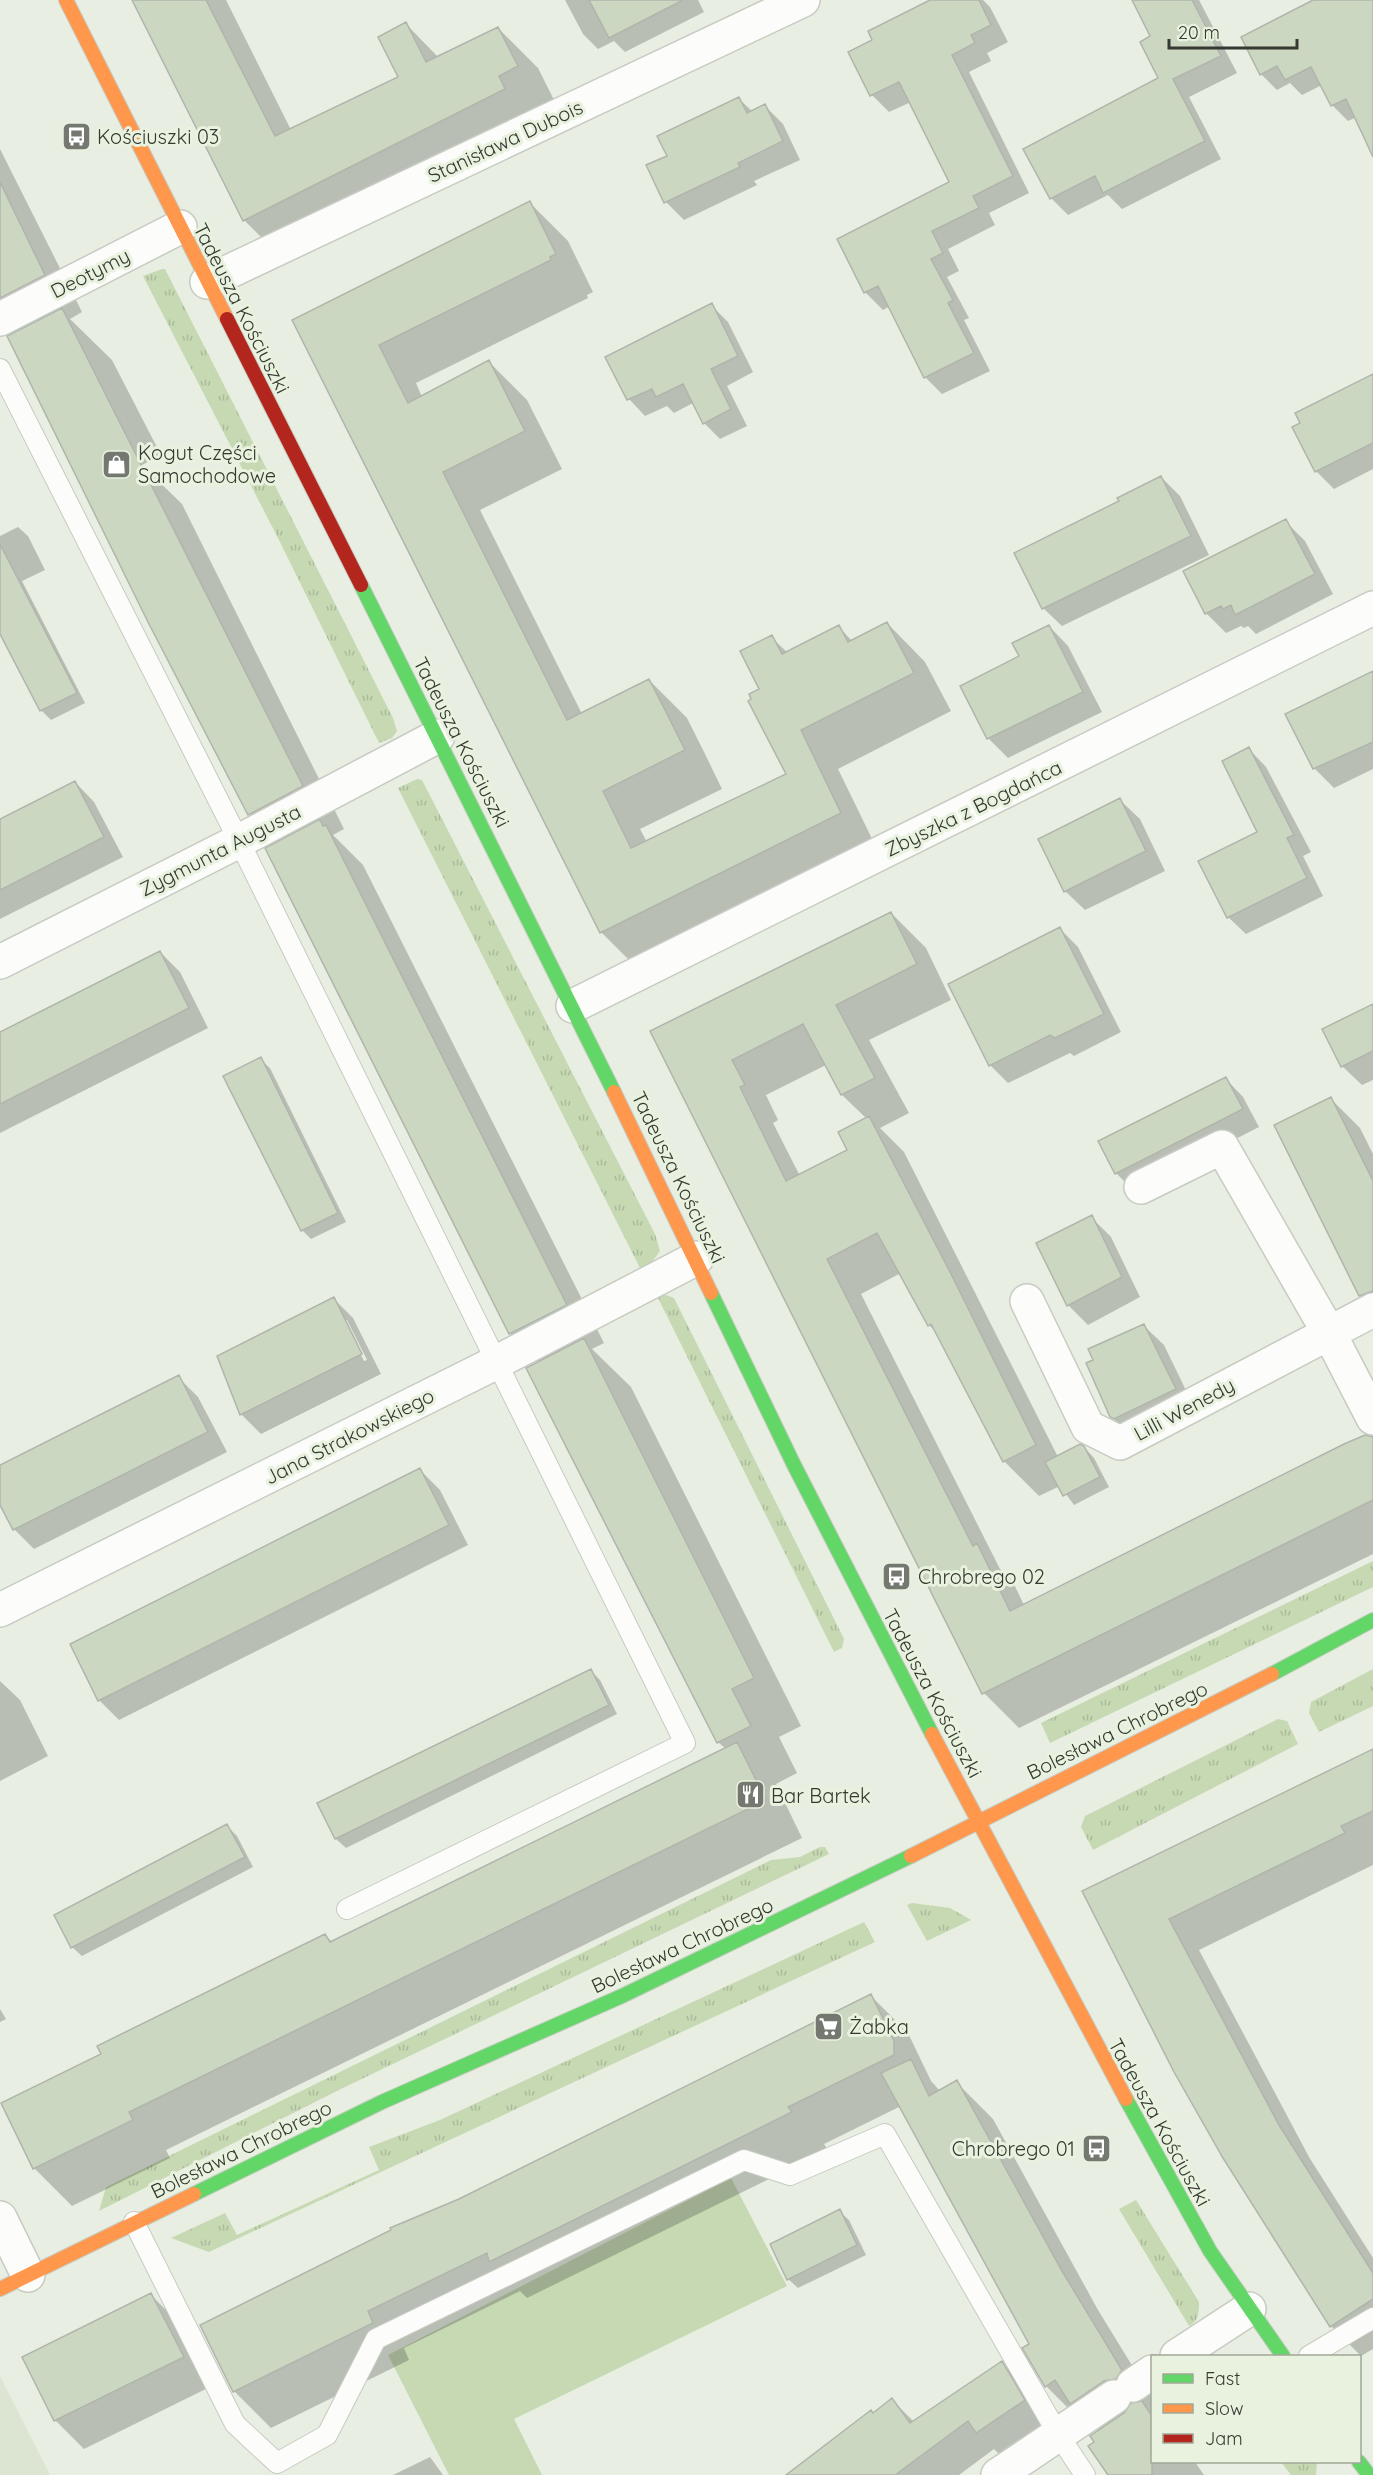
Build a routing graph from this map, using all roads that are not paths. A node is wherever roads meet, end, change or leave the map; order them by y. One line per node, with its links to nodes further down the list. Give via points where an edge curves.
1 (66, 0): 3 (street, Tadeusza Kościuszki)
2 (803, 0): 4 (street, Stanisława Dubois)
3 (180, 227): 4 (street, Tadeusza Kościuszki); 5 (street, Deotymy)
4 (207, 282): 8 (street, Tadeusza Kościuszki)
5 (0, 319)
6 (0, 369): 9 (lane)
7 (1373, 608): 11 (street, Zbyszka z Bogdańca)
8 (438, 736): 9 (street, Zygmunta Augusta); 11 (street, Tadeusza Kościuszki)
9 (239, 841): 10 (street, Zygmunta Augusta); 17 (lane)
10 (0, 962)
11 (573, 1006): 13 (street, Tadeusza Kościuszki)
12 (1141, 1187): 16 (street, via 1222,1147)
13 (697, 1258): 17 (street, Jana Strakowskiego); 21 (street, Tadeusza Kościuszki, via 794,1465)
14 (1027, 1301): 16 (street, Lilli Wenedy, via 1088,1427 1120,1443)
15 (1373, 1310): 16 (street, Lilli Wenedy)
16 (1329, 1333): 18 (street)
17 (497, 1362): 19 (street, Jana Strakowskiego); 22 (lane, via 685,1743)
18 (1373, 1418)
19 (0, 1610)
20 (1373, 1620): 21 (street, Bolesława Chrobrego)
21 (978, 1821): 24 (street, Bolesława Chrobrego, via 622,1996 403,2093); 26 (street, Tadeusza Kościuszki, via 1170,2183)
22 (347, 1909)
23 (0, 2218): 25 (street)
24 (134, 2222): 25 (street, Bolesława Chrobrego); 32 (lane, via 235,2424 278,2463 327,2435 376,2339 744,2160 790,2175 885,2134)
25 (14, 2282)
26 (1250, 2309): 28 (street); 29 (street, Tadeusza Kościuszki)
27 (1373, 2319): 30 (lane)
28 (1179, 2355)
29 (1282, 2355)
30 (1311, 2355)
31 (1133, 2385): 32 (street)
32 (1058, 2434): 34 (street); 35 (lane)
33 (1360, 2463): 36 (street)
34 (998, 2475)
35 (1086, 2475)
36 (1369, 2475)

